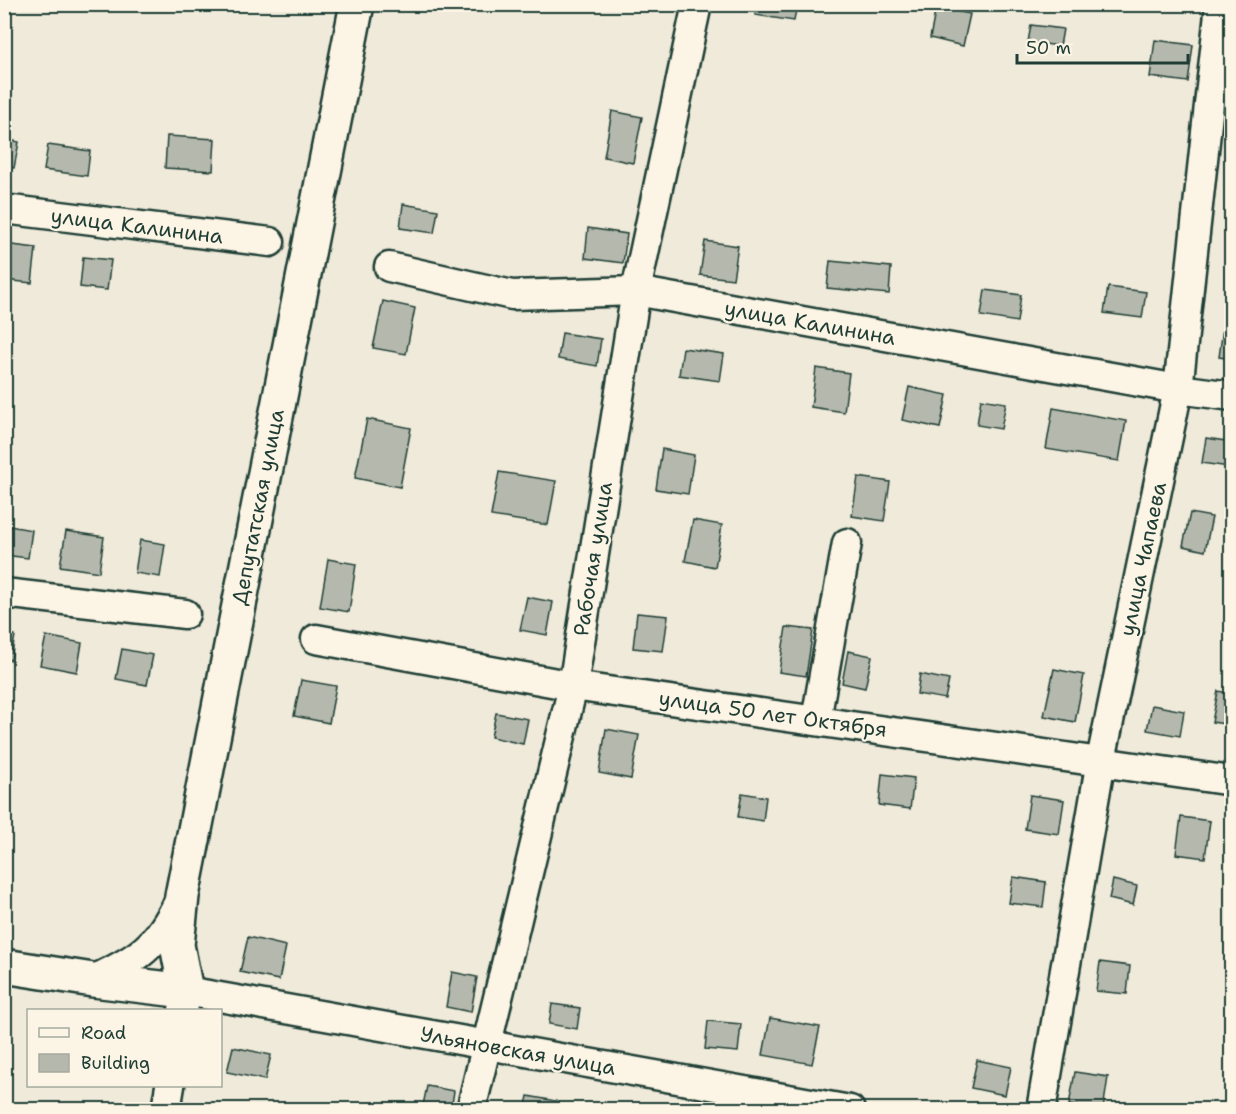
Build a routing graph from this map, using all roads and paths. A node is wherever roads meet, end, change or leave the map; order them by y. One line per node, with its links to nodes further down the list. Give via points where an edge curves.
1 (357, 4): 18 (main road, Депутатская улица)
2 (697, 4): 7 (street, Рабочая улица)
3 (1220, 4): 8 (street, улица Чапаева)
4 (4, 210): 5 (street, улица Калинина)
5 (270, 242)
6 (389, 267): 7 (street, улица Калинина, via 512,295)
7 (636, 291): 8 (street, улица Калинина); 14 (street, Рабочая улица)
8 (1178, 389): 9 (street, улица Калинина); 16 (street, улица Чапаева)
9 (1232, 396)
10 (847, 543): 15 (street)
11 (4, 593): 12 (street)
12 (185, 614)
13 (316, 639): 14 (street, улица 50 лет Октября)
14 (573, 686): 15 (street, улица 50 лет Октября); 22 (street, Рабочая улица)
15 (816, 720): 16 (street, улица 50 лет Октября)
16 (1101, 760): 17 (street, улица 50 лет Октября); 27 (street, улица Чапаева)
17 (1232, 781)
18 (182, 896): 20 (street, via 166,928 148,948 125,965); 21 (main road, Депутатская улица, via 177,945)
19 (4, 966): 20 (main road)
20 (93, 980): 21 (main road)
21 (185, 1000): 22 (street, Ульяновская улица)
22 (485, 1045): 25 (street, Рабочая улица); 26 (street, Ульяновская улица)
23 (170, 1087): 24 (street)
24 (166, 1110)
25 (471, 1110)
26 (850, 1110)
27 (1041, 1110)

